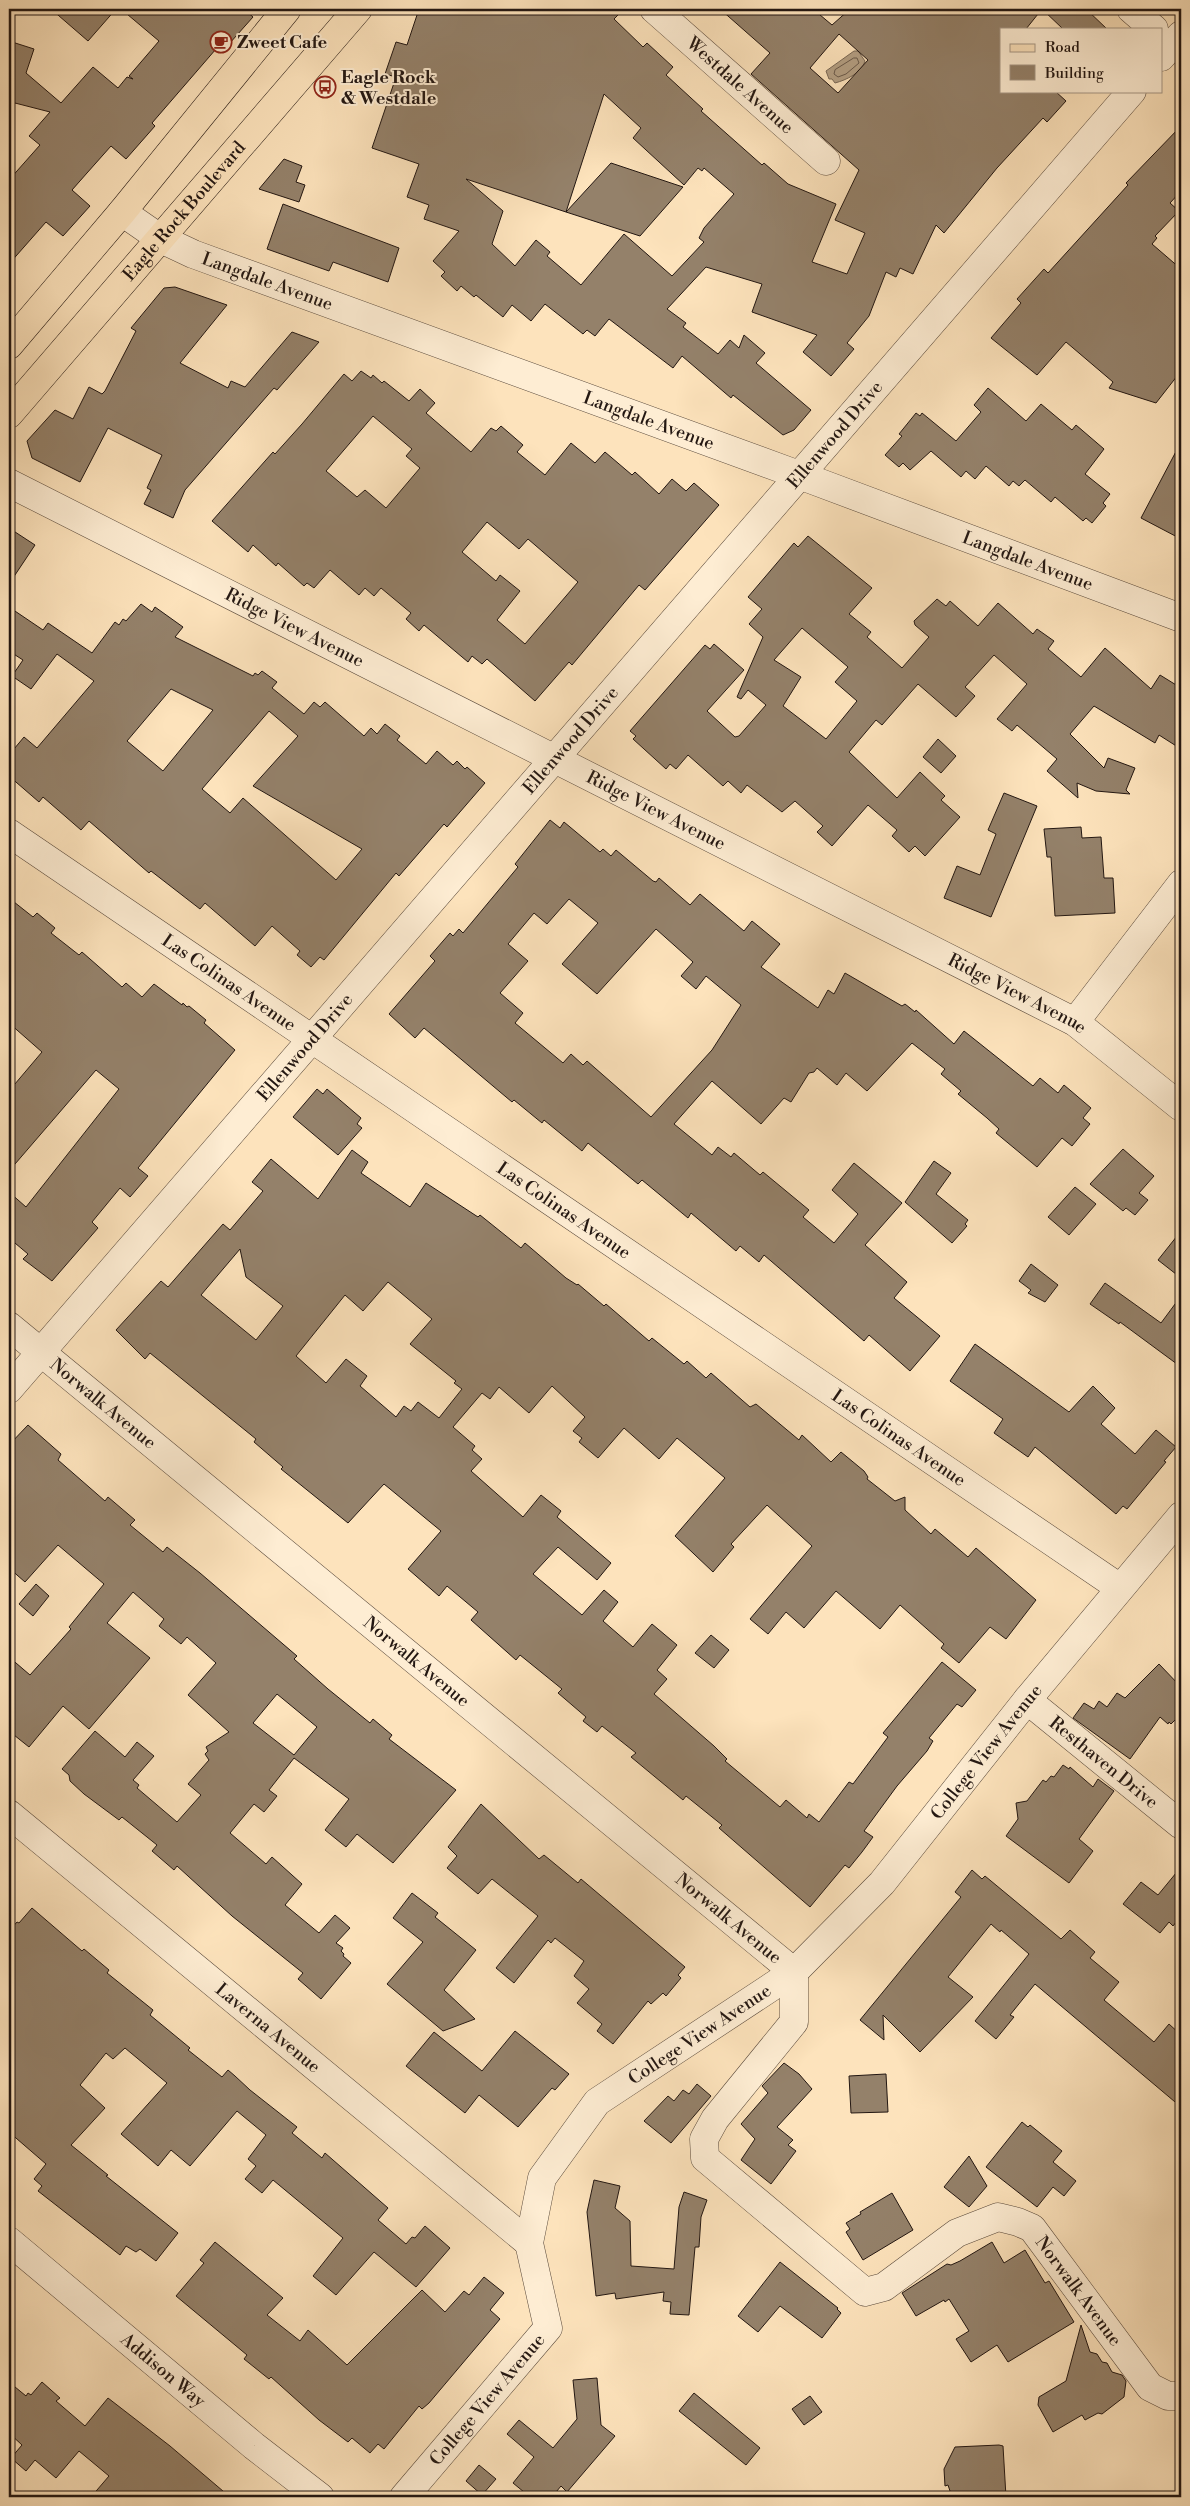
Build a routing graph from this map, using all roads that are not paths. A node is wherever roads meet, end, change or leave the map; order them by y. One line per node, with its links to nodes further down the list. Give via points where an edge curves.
1 (287, 9): 8 (main road)
2 (358, 9): 9 (main road, Eagle Rock Boulevard)
3 (654, 9): 7 (street, Westdale Avenue)
4 (1131, 9): 5 (street)
5 (1152, 28)
6 (1131, 92): 12 (street, Ellenwood Drive)
7 (826, 160)
8 (122, 212): 9 (street, Langdale Avenue); 10 (main road)
9 (161, 239): 11 (main road, Eagle Rock Boulevard); 12 (street, Langdale Avenue, via 193,254)
10 (9, 345)
11 (9, 414)
12 (799, 475): 14 (street, Langdale Avenue); 15 (street, Ellenwood Drive)
13 (9, 483): 15 (street, Ridge View Avenue)
14 (1181, 618)
15 (555, 759): 18 (street, Ridge View Avenue); 19 (street, Ellenwood Drive)
16 (9, 832): 19 (street, Las Colinas Avenue)
17 (1181, 884): 18 (street)
18 (1075, 1022): 20 (street, Ridge View Avenue)
19 (312, 1040): 22 (street, Ellenwood Drive); 25 (street, Las Colinas Avenue)
20 (1181, 1107)
21 (9, 1326): 22 (street, Norwalk Avenue)
22 (40, 1353): 23 (street, Ellenwood Drive); 29 (street, Norwalk Avenue)
23 (9, 1389)
24 (1181, 1516): 25 (street, College View Avenue)
25 (1120, 1588): 26 (street, College View Avenue)
26 (1027, 1700): 28 (street, Resthaven Drive); 29 (street, College View Avenue, via 882,1883)
27 (9, 1814): 31 (street, Laverna Avenue)
28 (1181, 1825)
29 (794, 1972): 31 (street, College View Avenue, via 597,2102 542,2178); 32 (street, Norwalk Avenue, via 794,2022 715,2118 704,2139 704,2158 865,2292 884,2287 957,2233 998,2217 1032,2228 1150,2386 1168,2396)
30 (9, 2241): 33 (street, Addison Way, via 254,2446)
31 (529, 2242): 34 (street, College View Avenue, via 548,2328)
32 (1181, 2396)
33 (320, 2497)
34 (404, 2497)

